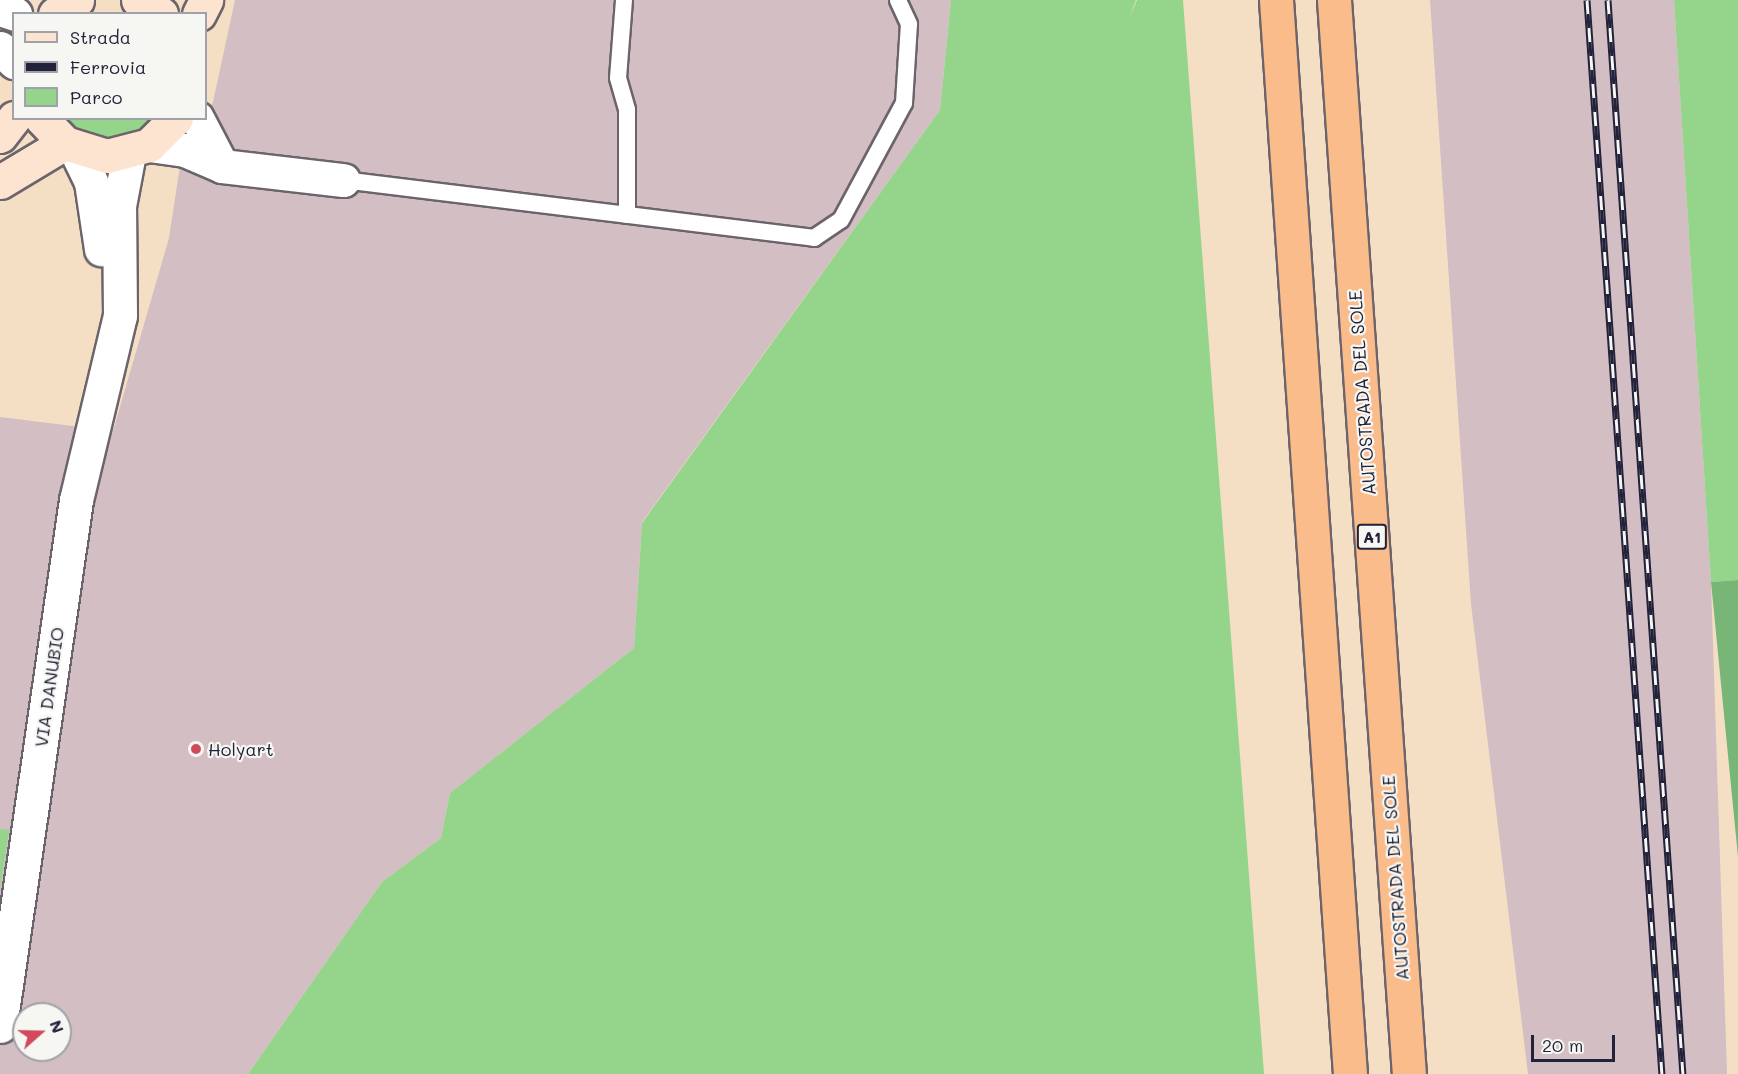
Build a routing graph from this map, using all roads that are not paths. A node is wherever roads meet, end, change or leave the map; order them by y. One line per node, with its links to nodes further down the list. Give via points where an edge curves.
1 (138, 0): 6 (street)
2 (624, 0): 19 (lane, via 618,78 627,110)
3 (898, 0): 19 (lane, via 909,24 904,104 841,220 814,237)
4 (1276, 0): 22 (highway)
5 (1334, 0): 23 (highway, AUTOSTRADA DEL SOLE / A1)
6 (158, 12)
7 (0, 48): 8 (street)
8 (12, 60)
9 (12, 120): 13 (street)
10 (43, 120): 14 (street)
11 (174, 120): 15 (street)
12 (198, 120): 16 (street)
13 (0, 136)
14 (70, 145): 15 (street, via 107,156); 18 (street); 20 (street, VIA DANUBIO, via 91,182)
15 (139, 149): 16 (street, via 185,150); 20 (street, VIA DANUBIO, via 119,206 120,316)
16 (222, 166): 17 (street)
17 (344, 180): 19 (lane)
18 (0, 182)
19 (627, 215)
20 (113, 352): 21 (street, VIA DANUBIO, via 76,500)
21 (0, 1026)
22 (1350, 1074)
23 (1409, 1074)

